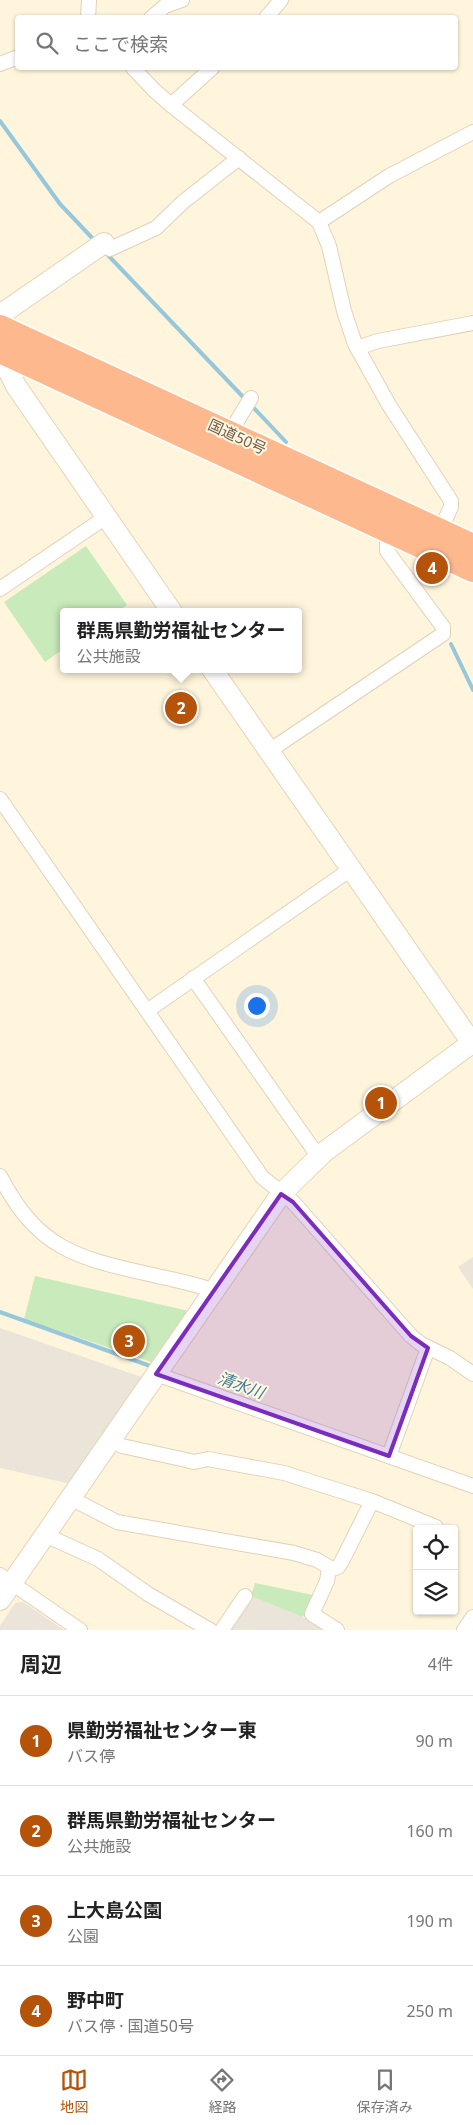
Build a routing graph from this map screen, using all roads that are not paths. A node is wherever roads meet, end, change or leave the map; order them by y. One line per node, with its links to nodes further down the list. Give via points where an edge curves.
1 (89, 0): 4 (street)
2 (182, 0): 5 (street, via 165,6)
3 (281, 0): 6 (street)
4 (88, 15)
5 (154, 15)
6 (268, 15)
7 (15, 58): 8 (street)
8 (0, 64)
9 (135, 70): 11 (street)
10 (210, 70): 11 (street)
11 (171, 105): 13 (street)
12 (473, 132): 14 (street, via 389,176)
13 (239, 158): 14 (street); 15 (street, via 156,228)
14 (319, 222): 19 (street)
15 (107, 246): 16 (street)
16 (0, 315)
17 (473, 323): 19 (street, via 378,341)
18 (1, 341): 21 (highway, 国道50号); 22 (street, via 7,368 16,386)
19 (358, 348): 23 (street, via 389,405 449,497 451,507)
20 (251, 398): 21 (street)
21 (217, 439): 23 (highway, 国道50号); 24 (highway, 国道50号)
22 (106, 517): 27 (street); 28 (street)
23 (440, 531): 25 (highway, 国道50号)
24 (393, 532): 26 (highway, 国道50号); 30 (street, via 386,546 389,555 443,627 443,634)
25 (473, 547)
26 (473, 569)
27 (0, 589)
28 (169, 608)
29 (215, 673): 30 (street)
30 (269, 751): 32 (street)
31 (0, 799): 34 (street)
32 (351, 869): 33 (street); 35 (street)
33 (194, 978): 34 (street); 36 (street)
34 (146, 1011): 38 (street, via 262,1176)
35 (473, 1043): 36 (street)
36 (318, 1156): 38 (street)
37 (0, 1176): 39 (street, via 14,1204 29,1222 73,1253)
38 (281, 1194): 39 (street); 40 (street, via 293,1202 411,1336)
39 (214, 1291): 41 (street)
40 (428, 1348): 42 (street); 44 (street)
41 (156, 1374): 43 (street); 44 (street)
42 (473, 1374)
43 (111, 1440): 46 (street); 47 (street, via 122,1446 194,1462 208,1459 284,1473)
44 (389, 1456): 45 (street)
45 (473, 1486)
46 (70, 1498): 49 (street); 50 (street, via 117,1522 294,1553 317,1560)
47 (372, 1501): 48 (street); 50 (street, via 342,1561 335,1569)
48 (432, 1525)
49 (44, 1535): 51 (street); 56 (street, via 98,1559 148,1594)
50 (329, 1568): 58 (street, via 327,1581 312,1614)
51 (6, 1579): 53 (street); 55 (street)
52 (245, 1596): 57 (street)
53 (0, 1600)
54 (473, 1618): 59 (street)
55 (80, 1630)
56 (210, 1630)
57 (222, 1630)
58 (337, 1630)
59 (464, 1630)

